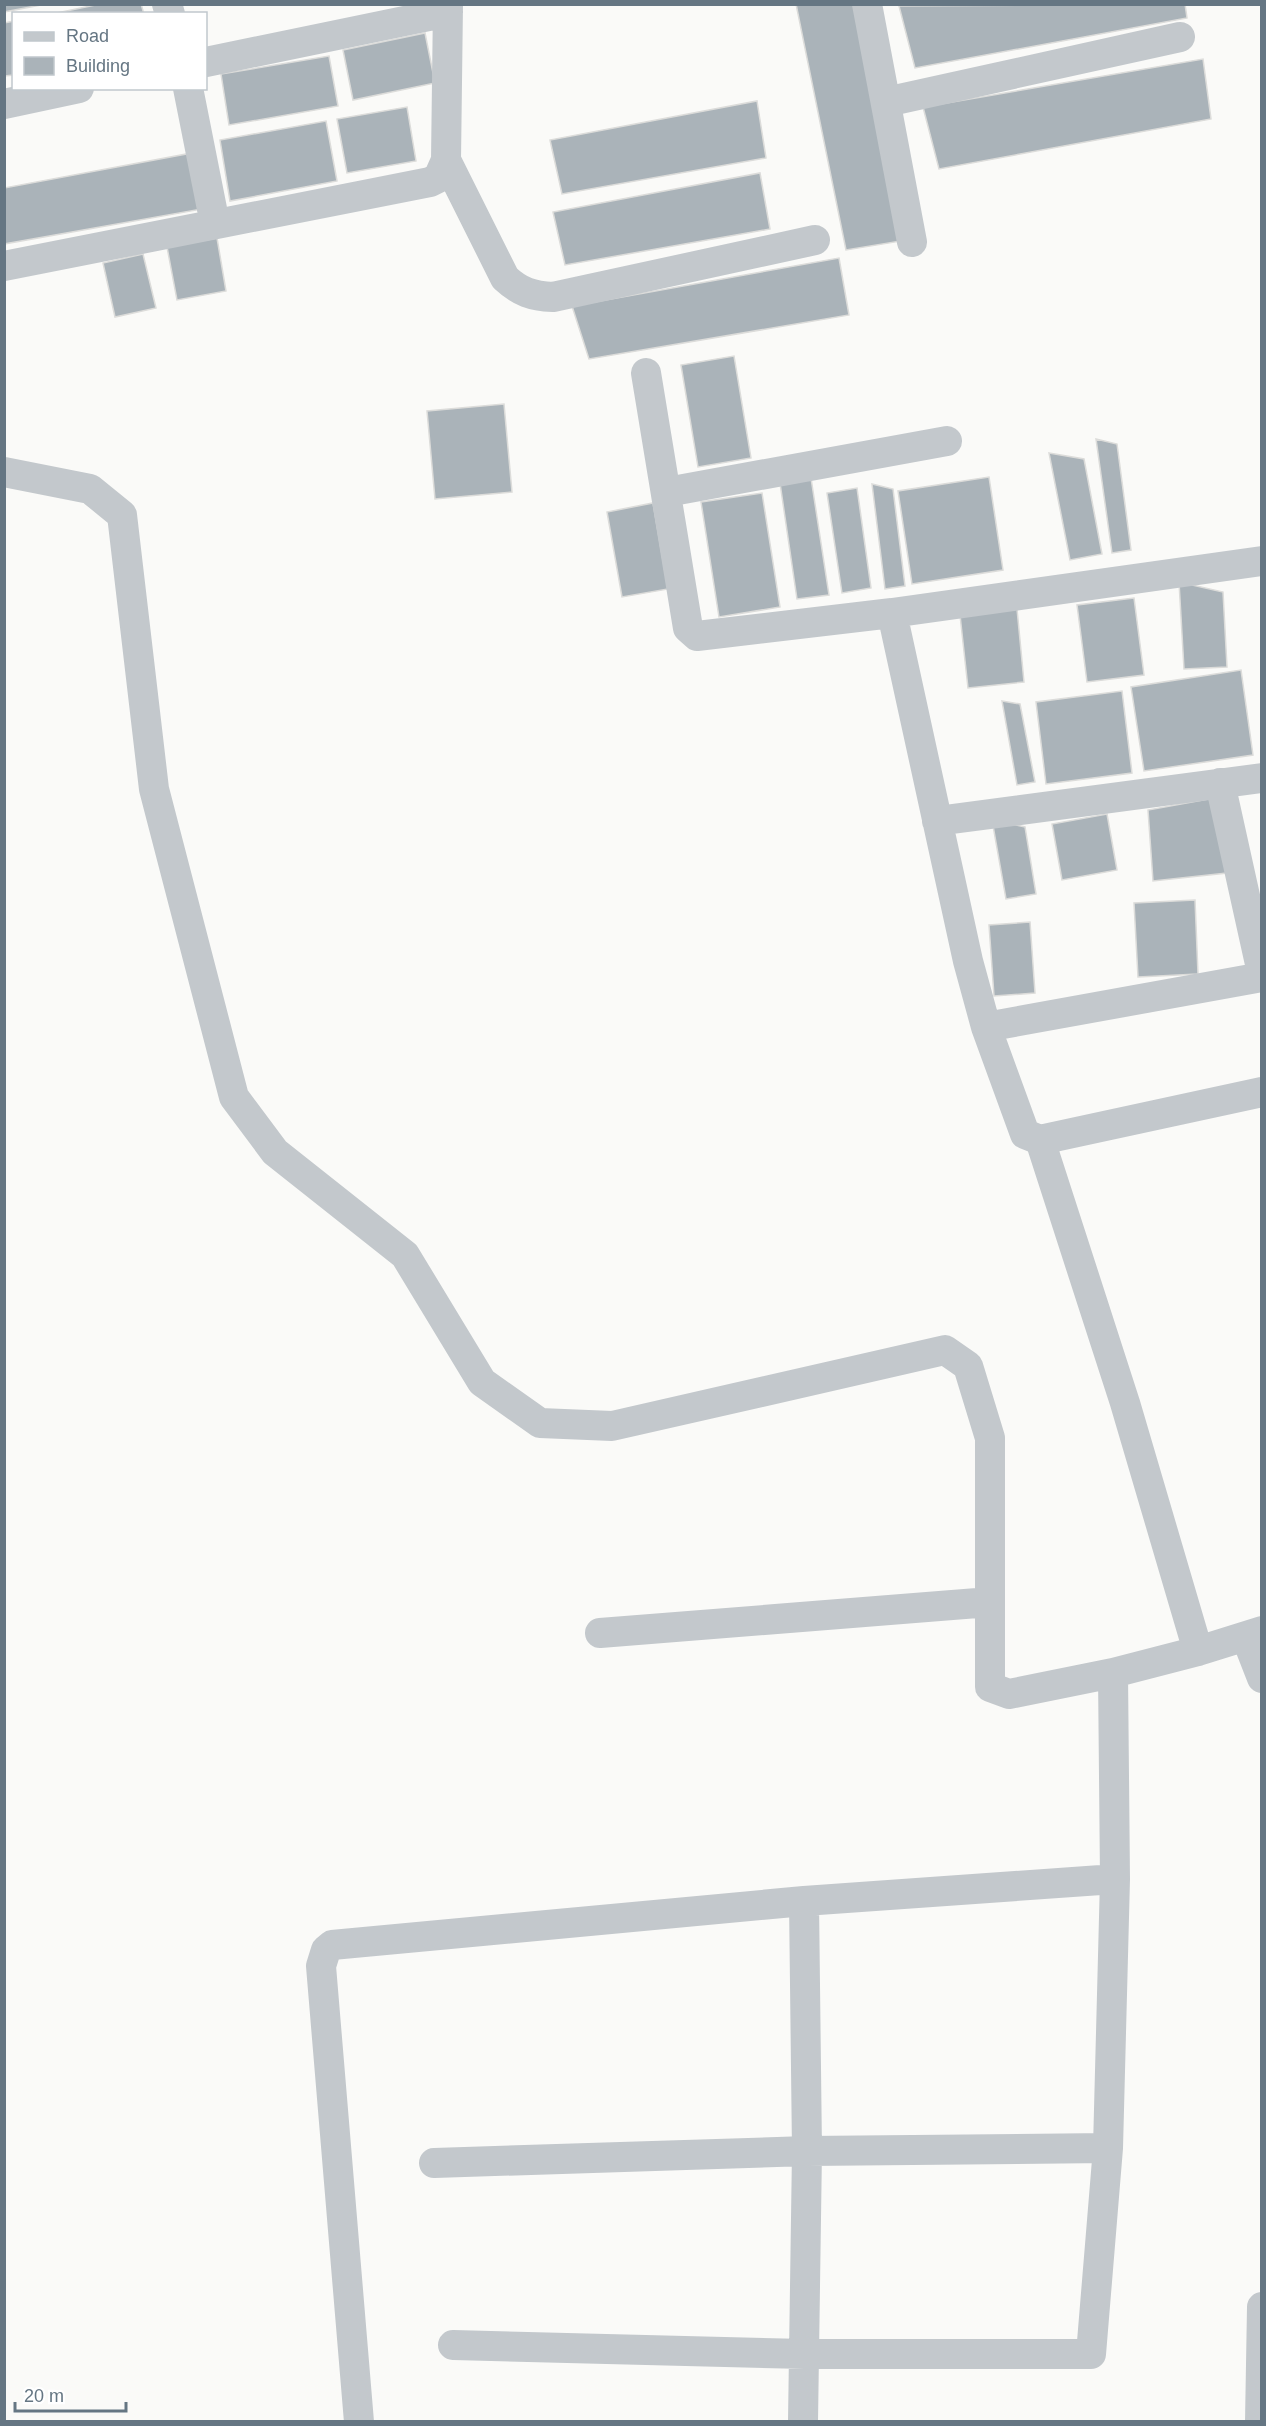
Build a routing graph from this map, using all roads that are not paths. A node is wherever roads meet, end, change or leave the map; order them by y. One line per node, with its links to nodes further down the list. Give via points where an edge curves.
1 (867, 4): 7 (street)
2 (448, 8): 4 (street); 9 (street)
3 (1180, 37): 7 (street)
4 (207, 62)
5 (70, 90): 8 (street)
6 (188, 90): 10 (street)
7 (886, 102): 12 (street)
8 (4, 104)
9 (446, 160): 10 (street, via 438,178 430,182); 11 (street, via 505,278 517,289 534,296 553,297)
10 (215, 224): 13 (street)
11 (814, 240)
12 (912, 242)
13 (4, 266)
14 (646, 373): 17 (street)
15 (947, 441): 17 (street)
16 (4, 472): 27 (street, via 90,489 122,515 154,789 234,1097 275,1152 405,1255 482,1382 540,1423 612,1426 945,1350 968,1366 990,1438)
17 (667, 492): 19 (street, via 688,628 697,636)
18 (1262, 561): 19 (street)
19 (892, 613): 22 (street)
20 (1262, 778): 21 (street)
21 (1220, 783): 22 (street); 23 (street)
22 (937, 821): 24 (street)
23 (1262, 975): 24 (street)
24 (986, 1027): 26 (street, via 1020,1126 1025,1134)
25 (1262, 1092): 26 (street)
26 (1040, 1140): 30 (street, via 1125,1403)
27 (990, 1602): 28 (street); 31 (street, via 990,1687 1009,1694)
28 (600, 1633)
29 (1254, 1634): 30 (street); 32 (street)
30 (1198, 1651): 31 (street)
31 (1113, 1673): 33 (street)
32 (1261, 1676)
33 (1115, 1879): 34 (street); 35 (street)
34 (804, 1901): 36 (street); 41 (street, via 332,1945 326,1950 321,1966)
35 (1108, 2148): 36 (street); 40 (street, via 1091,2354)
36 (807, 2151): 37 (street); 40 (street)
37 (434, 2163)
38 (1262, 2307): 43 (street)
39 (453, 2345): 40 (street)
40 (805, 2355): 42 (street)
41 (359, 2421)
42 (803, 2421)
43 (1260, 2421)

